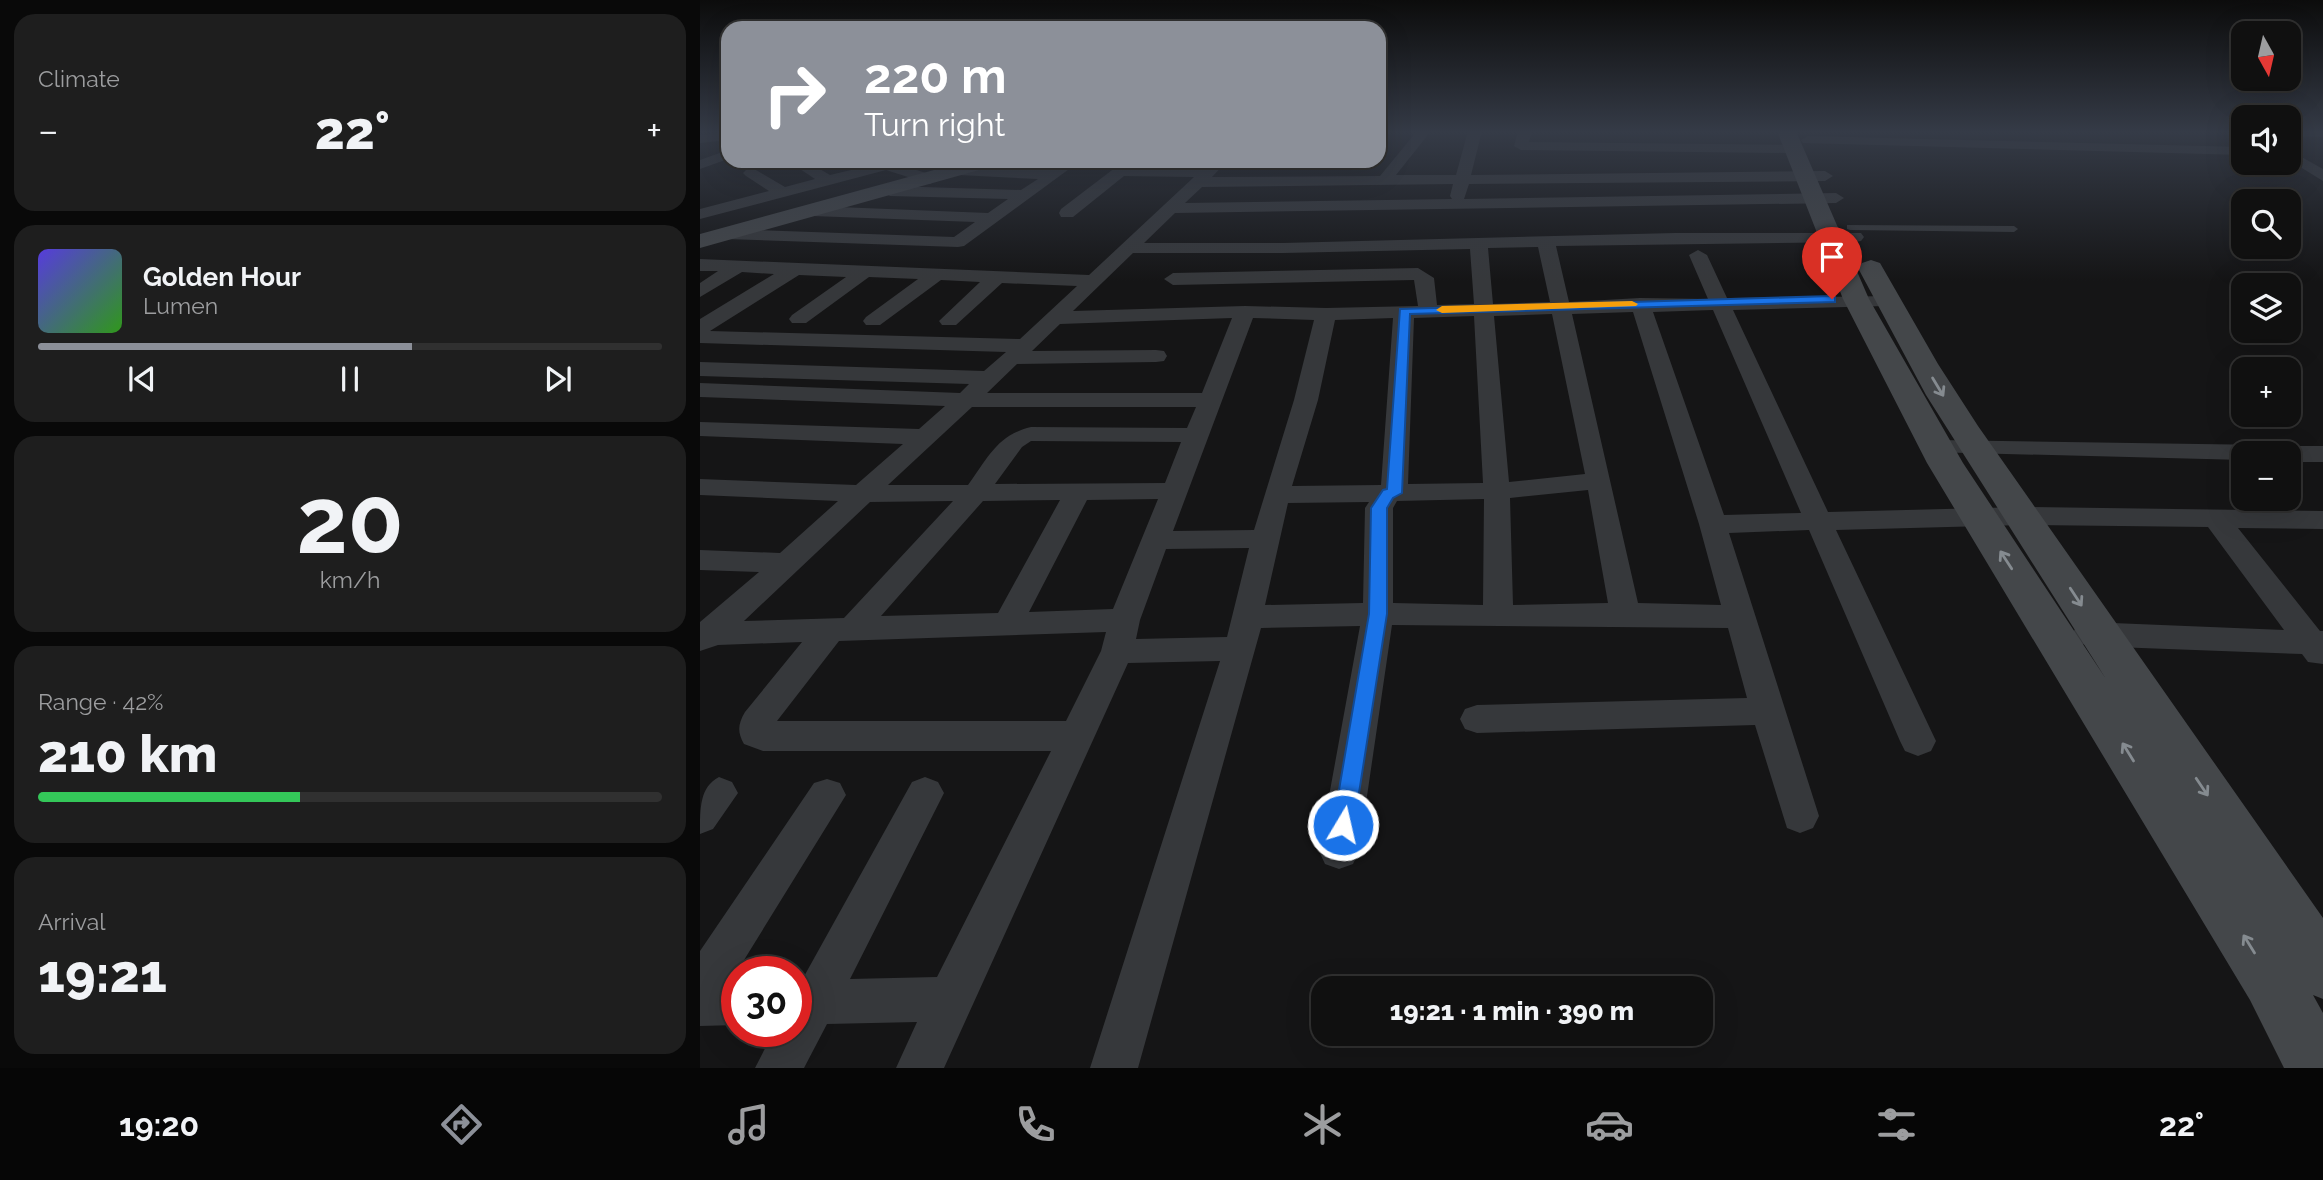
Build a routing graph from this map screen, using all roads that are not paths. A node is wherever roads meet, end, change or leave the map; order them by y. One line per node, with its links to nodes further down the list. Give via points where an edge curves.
1 (1462, 180): 31 (street)
2 (764, 181): 19 (street)
3 (824, 181): 19 (street)
4 (924, 181): 18 (main road)
5 (1045, 181): 20 (street)
6 (1108, 181): 27 (street)
7 (1198, 181): 24 (street)
8 (1378, 181): 9 (street)
9 (1381, 181): 10 (street); 22 (street)
10 (1394, 181)
11 (1558, 181): 25 (street)
12 (1641, 181): 21 (street)
13 (1722, 181): 30 (street)
14 (1811, 181): 30 (street)
15 (1811, 181): 30 (street)
16 (1817, 181): 49 (main road)
17 (1827, 181): 32 (lane)
18 (890, 191): 20 (street); 26 (main road)
19 (782, 192): 28 (street)
20 (1024, 195): 29 (street)
21 (1642, 201): 25 (street); 30 (street)
22 (1368, 206): 23 (street); 31 (street); 36 (street)
23 (1268, 207): 24 (street); 38 (street)
24 (1169, 208): 37 (street)
25 (1554, 209): 31 (street)
26 (813, 211): 29 (street); 33 (main road)
27 (1067, 213)
28 (700, 214)
29 (992, 218): 33 (street, via 958,242)
30 (1737, 219): 34 (street)
31 (1453, 225): 35 (street); 36 (street)
32 (2014, 229)
33 (711, 234)
34 (1546, 241): 35 (street); 52 (street)
35 (1479, 243): 53 (street)
36 (1354, 246): 38 (street)
37 (1127, 248): 38 (street); 47 (street)
38 (1249, 248)
39 (1698, 255): 50 (street)
40 (700, 265): 41 (street)
41 (737, 267): 42 (street); 48 (street)
42 (793, 270): 43 (street); 61 (street)
43 (863, 273): 44 (street); 58 (street)
44 (935, 276): 45 (street); 59 (street)
45 (997, 277): 47 (street); 60 (street)
46 (1173, 279): 54 (street, via 1418,274 1426,278)
47 (1093, 281): 57 (street)
48 (700, 290)
49 (1871, 299): 50 (street); 76 (main road)
50 (1717, 302): 51 (street); 93 (street)
51 (1640, 304): 52 (street); 94 (street)
52 (1560, 306): 53 (street); 80 (street)
53 (1485, 308): 54 (street); 83 (street)
54 (1416, 311): 56 (street); 86 (street)
55 (1245, 312): 56 (street); 57 (street); 71 (street)
56 (1326, 314): 88 (street, via 1306,400)
57 (1054, 318): 64 (street)
58 (799, 319)
59 (873, 321)
60 (948, 321)
61 (700, 328)
62 (700, 337): 63 (street)
63 (762, 339): 64 (street); 66 (street)
64 (1017, 352): 65 (street); 67 (street)
65 (1156, 356)
66 (706, 374): 67 (street)
67 (989, 378): 69 (street)
68 (700, 390): 69 (street)
69 (966, 400): 70 (street); 74 (street)
70 (1045, 400): 71 (street); 75 (street, via 1022,426)
71 (1211, 400): 73 (street)
72 (700, 429): 74 (street)
73 (1197, 435): 75 (street, via 1031,435); 82 (street)
74 (925, 437): 87 (street)
75 (1017, 439): 85 (street)
76 (1956, 447): 77 (street); 89 (main road); 90 (main road)
77 (2231, 452)
78 (2301, 454): 79 (street)
79 (2323, 454)
80 (1599, 481): 83 (street); 100 (street)
81 (700, 487): 87 (street)
82 (1175, 491): 84 (street); 96 (street)
83 (1497, 491): 86 (street); 101 (street)
84 (1078, 492): 85 (street); 103 (street)
85 (976, 493): 87 (street); 104 (street)
86 (1391, 493): 88 (street); 99 (street, via 1379,508)
87 (863, 494): 98 (street)
88 (1276, 495): 95 (street)
89 (2023, 516): 90 (street); 91 (street); 107 (main road, one-way to 107)
90 (1978, 518): 93 (street); 106 (main road, one-way to 90)
91 (2216, 519): 92 (street); 110 (street)
92 (2323, 520)
93 (1819, 523): 94 (street); 114 (street)
94 (1713, 524): 102 (street)
95 (1268, 539): 96 (street); 105 (street)
96 (1156, 540): 108 (street)
97 (700, 560): 98 (street)
98 (786, 564): 109 (street)
99 (1378, 614): 101 (street); 105 (street); 118 (street)
100 (1625, 614): 101 (street); 102 (street)
101 (1498, 616)
102 (1740, 617): 111 (street)
103 (1007, 624): 104 (street); 108 (street)
104 (841, 630): 109 (street); 113 (street, via 757,722 756,734)
105 (1244, 633): 108 (street); 131 (street)
106 (2053, 633): 107 (street); 120 (main road, one-way to 106)
107 (2100, 635): 110 (street); 119 (main road, one-way to 119)
108 (1120, 636): 113 (street)
109 (703, 637)
110 (2319, 648)
111 (1768, 711): 112 (street); 117 (street)
112 (1477, 719)
113 (1076, 736): 124 (street)
114 (1917, 741)
115 (925, 793): 123 (street)
116 (827, 794): 122 (street)
117 (1800, 816)
118 (1339, 851)
119 (2323, 969)
120 (2271, 979): 121 (street); 132 (main road)
121 (2323, 982)
122 (700, 990)
123 (812, 991)
124 (950, 999): 125 (street); 130 (street)
125 (812, 1002)
126 (721, 1003): 127 (street)
127 (700, 1004)
128 (788, 1047): 129 (street)
129 (779, 1068)
130 (920, 1068)
131 (1114, 1068)
132 (2318, 1068)

